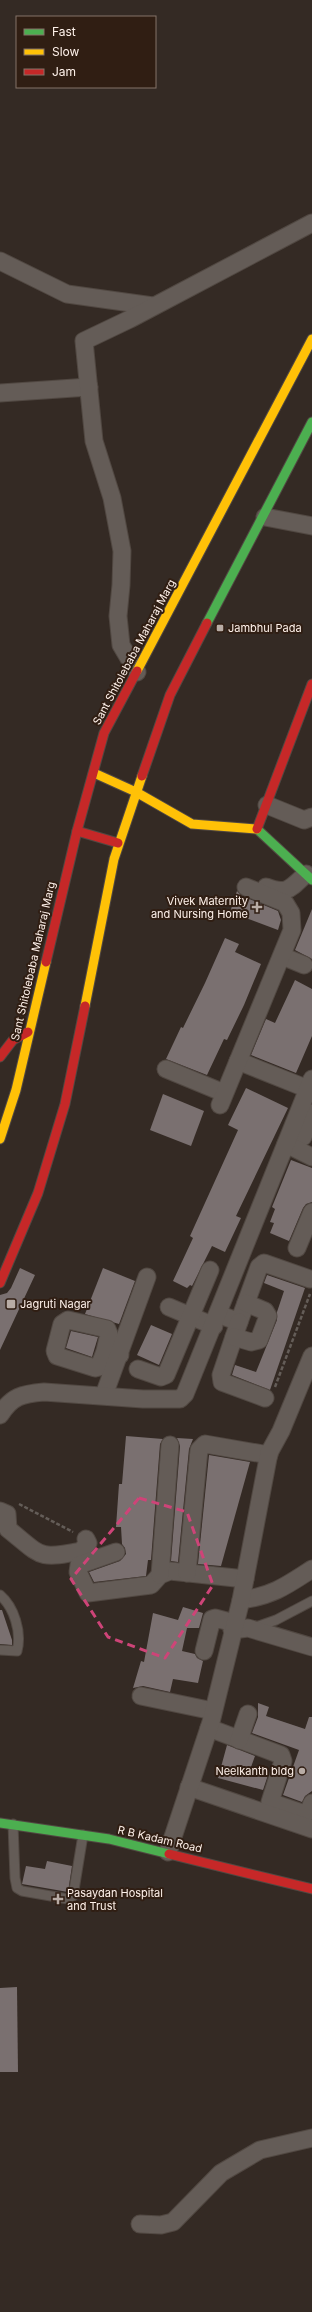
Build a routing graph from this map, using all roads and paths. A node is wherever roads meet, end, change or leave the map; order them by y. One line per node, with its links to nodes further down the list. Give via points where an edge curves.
1 (312, 223): 3 (street)
2 (0, 261): 3 (street, via 67,294)
3 (153, 306): 5 (street, via 84,341)
4 (312, 339): 10 (main road, Sant Shitolebaba Maharaj Marg)
5 (89, 387): 6 (street); 10 (street, via 94,441 112,498 122,551 122,585 118,616 122,646)
6 (0, 394)
7 (312, 422): 8 (main road)
8 (264, 517): 9 (street); 13 (main road, via 170,695)
9 (312, 526)
10 (136, 672): 12 (main road, Sant Shitolebaba Maharaj Marg, via 104,733)
11 (312, 684): 14 (main road)
12 (94, 773): 13 (main road); 17 (main road, Sant Shitolebaba Maharaj Marg)
13 (136, 792): 16 (main road, via 192,824); 18 (main road)
14 (267, 805): 15 (street, via 304,820); 16 (main road)
15 (312, 817)
16 (257, 829): 19 (main road)
17 (77, 831): 18 (main road); 25 (main road, Sant Shitolebaba Maharaj Marg)
18 (118, 843): 39 (main road, via 65,1104 38,1193)
19 (309, 877): 22 (street)
20 (263, 886): 22 (street)
21 (246, 887): 22 (street)
22 (281, 896): 23 (street, via 291,913 292,930)
23 (282, 956): 24 (street); 27 (street)
24 (304, 966)
25 (28, 1032): 26 (main road, via 13,1040); 32 (main road, Sant Shitolebaba Maharaj Marg, via 16,1090)
26 (0, 1057)
27 (238, 1061): 28 (street, via 222,1099); 29 (street)
28 (166, 1069)
29 (310, 1084): 33 (street)
30 (312, 1113): 31 (street)
31 (302, 1137)
32 (0, 1139)
33 (286, 1144): 34 (street); 44 (street)
34 (312, 1157)
35 (312, 1212): 36 (street)
36 (297, 1248)
37 (210, 1270): 43 (street)
38 (147, 1277): 49 (street, via 112,1353)
39 (0, 1283)
40 (311, 1283): 41 (street, via 264,1263 259,1267); 50 (path, via 272,1396)
41 (246, 1303): 45 (street); 45 (street, via 265,1311 268,1316 259,1340 251,1342)
42 (169, 1307): 43 (street)
43 (192, 1317): 44 (street); 47 (street, via 166,1375 161,1377)
44 (216, 1320): 45 (street); 49 (street, via 185,1394 180,1399)
45 (237, 1329): 50 (street, via 221,1375 222,1382)
46 (312, 1356): 48 (street)
47 (138, 1369)
48 (308, 1378): 53 (street)
49 (104, 1395): 51 (street, via 30,1394 16,1397 7,1404)
50 (265, 1398)
51 (0, 1415)
52 (170, 1445): 59 (street)
53 (269, 1455): 58 (street, via 205,1444 199,1450); 60 (street)
54 (4, 1513): 55 (path, via 14,1505 20,1504); 55 (street, via 8,1529 42,1556 52,1558 81,1551 88,1542)
55 (86, 1539)
56 (116, 1552): 59 (street, via 79,1566 78,1572 88,1593 151,1586)
57 (312, 1569): 62 (street, via 268,1595)
58 (187, 1573): 59 (street, via 170,1571); 60 (street)
59 (160, 1575)
60 (245, 1579): 62 (street)
61 (0, 1595): 66 (lane, via 9,1603 20,1640 17,1651)
62 (241, 1600): 64 (street)
63 (312, 1601): 64 (lane, via 263,1626)
64 (238, 1627): 65 (street); 67 (street); 67 (street, via 212,1619 197,1649)
65 (312, 1647)
66 (0, 1650)
67 (227, 1656): 69 (street)
68 (141, 1696): 69 (street)
69 (213, 1711): 71 (street)
70 (248, 1714): 72 (street)
71 (209, 1728): 72 (street); 74 (street)
72 (239, 1740): 75 (street, via 282,1755 283,1762)
73 (221, 1785): 75 (street)
74 (189, 1787): 79 (street); 81 (street)
75 (270, 1802): 76 (street, via 305,1814 310,1811)
76 (312, 1803)
77 (0, 1823): 78 (main road, R B Kadam Road)
78 (13, 1824): 80 (main road, R B Kadam Road); 80 (lane, via 15,1878 18,1888 22,1891 68,1899 73,1896)
79 (312, 1828)
80 (83, 1835): 81 (main road, R B Kadam Road)
81 (168, 1852): 82 (main road, R B Kadam Road)
82 (312, 1889)
83 (312, 2138): 84 (street, via 260,2150 216,2178 173,2222 161,2225)
84 (140, 2224)

